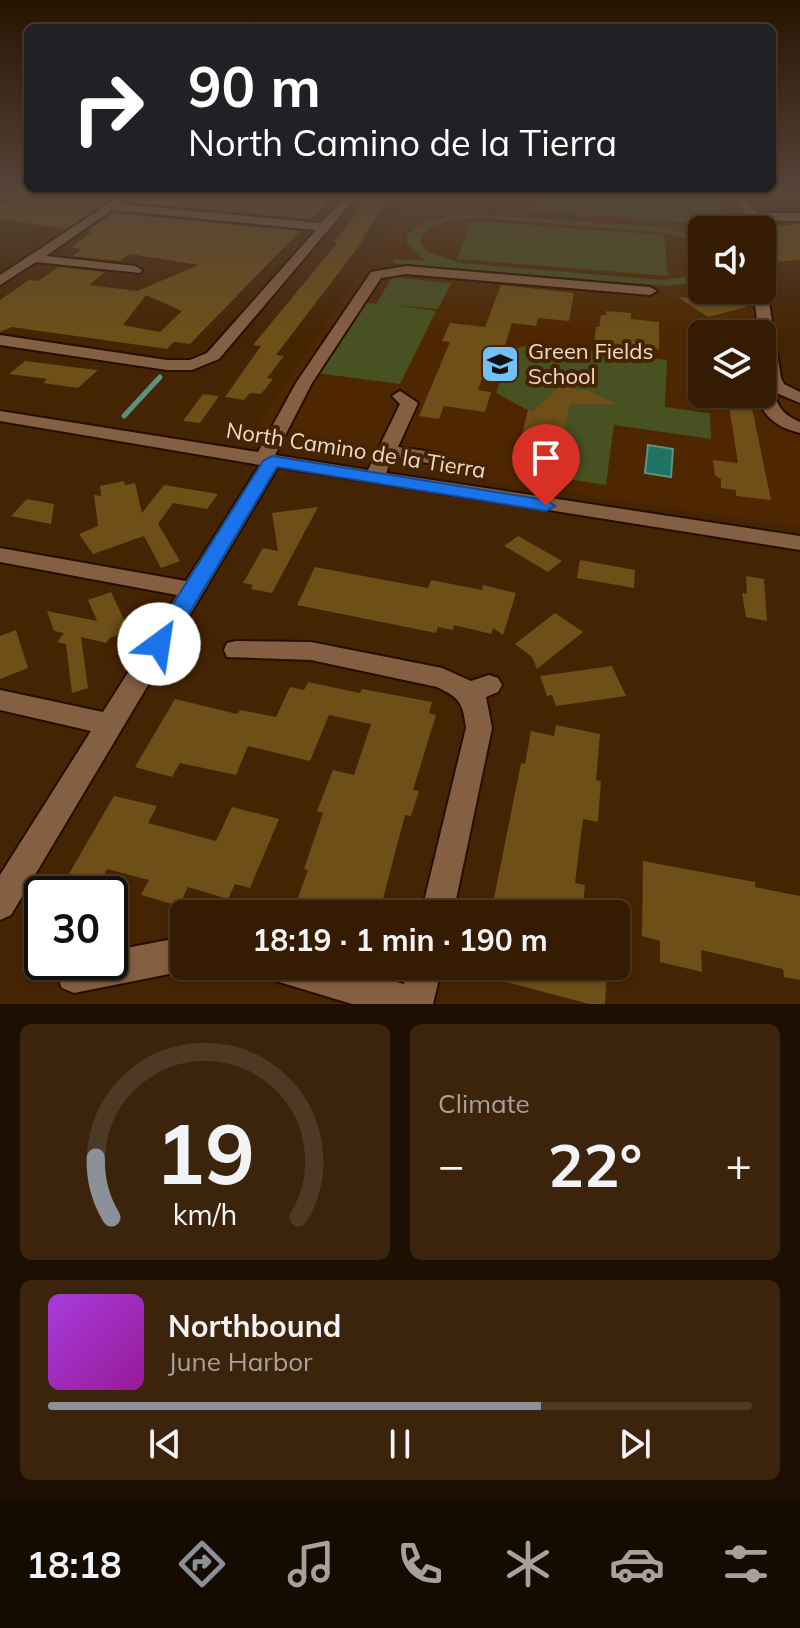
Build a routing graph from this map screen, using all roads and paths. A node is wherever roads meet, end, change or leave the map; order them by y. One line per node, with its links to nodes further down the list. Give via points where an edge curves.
1 (57, 242): 3 (street)
2 (312, 242): 8 (street, via 213,356 194,366)
3 (33, 258): 4 (street); 5 (street)
4 (135, 270)
5 (0, 281)
6 (650, 291): 16 (street, via 406,270 376,275 304,383)
7 (762, 304): 10 (street, via 773,378 777,387)
8 (0, 340)
9 (400, 396): 14 (street, via 409,403)
10 (800, 398)
11 (768, 408): 13 (street, via 780,421)
12 (0, 416): 16 (street, North Camino de la Tierra)
13 (800, 428)
14 (387, 451): 15 (street); 17 (street)
15 (439, 459)
16 (267, 460): 17 (street, North Camino de la Tierra); 20 (street)
17 (374, 478): 18 (street, North Camino de la Tierra)
18 (800, 543)
19 (0, 555): 20 (street)
20 (191, 590): 23 (street)
21 (236, 650): 24 (street, via 311,651 479,689 479,728)
22 (0, 700): 23 (street)
23 (111, 725): 25 (street)
24 (440, 900)
25 (0, 904)
26 (170, 957): 27 (street)
27 (128, 965)
28 (328, 980): 30 (street)
29 (421, 980): 30 (street)
30 (414, 1004)

